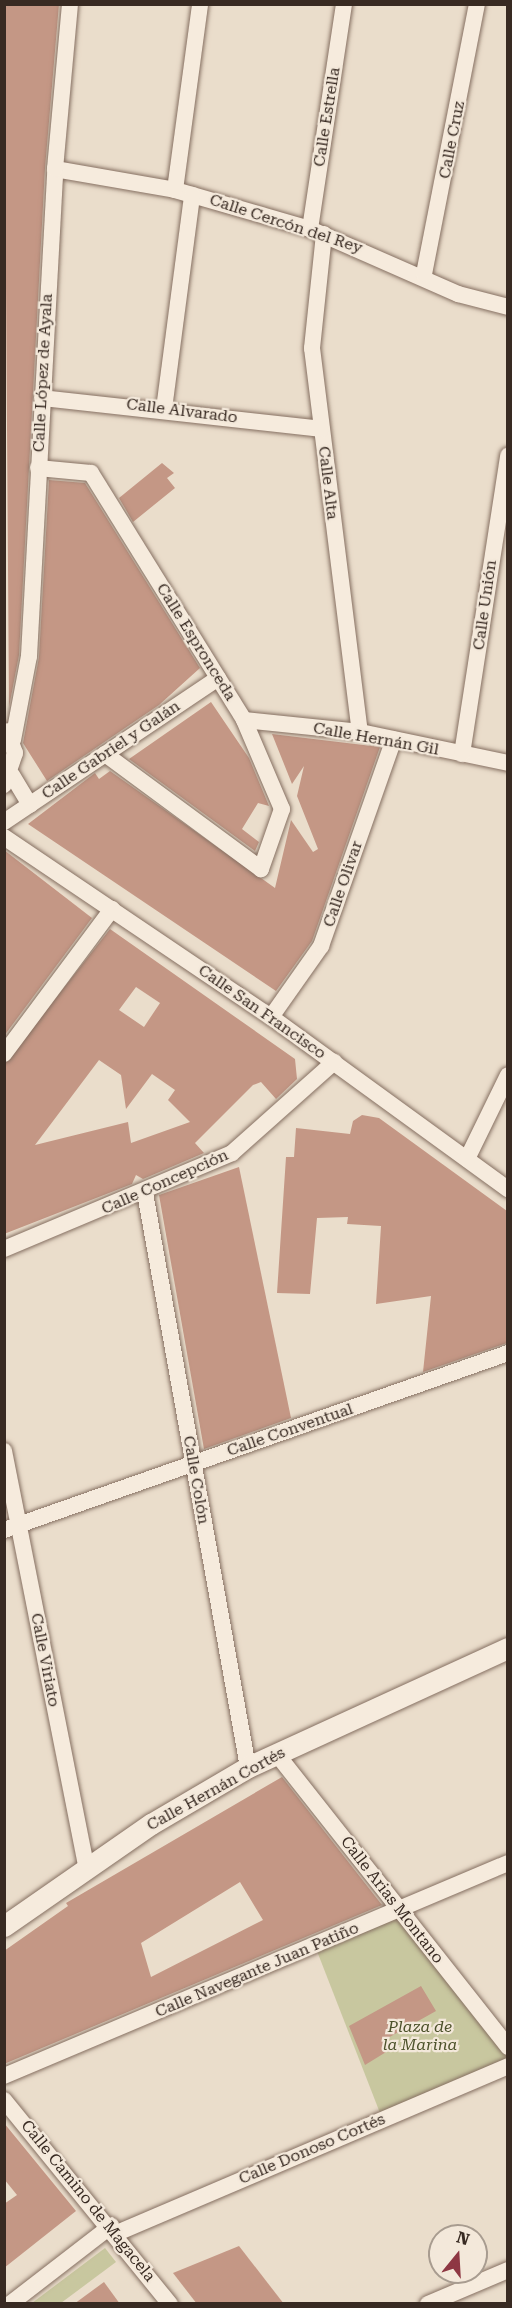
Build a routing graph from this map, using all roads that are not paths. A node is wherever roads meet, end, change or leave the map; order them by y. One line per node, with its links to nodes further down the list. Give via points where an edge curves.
1 (70, 4): 5 (street, Calle López de Ayala)
2 (200, 4): 6 (street)
3 (344, 4): 8 (street, Calle Estrella)
4 (477, 4): 9 (street, Calle Cruz)
5 (55, 169): 6 (street, Calle Cercón del Rey); 11 (street, Calle López de Ayala)
6 (175, 190): 7 (street, Calle Cercón del Rey)
7 (192, 195): 8 (street, Calle Cercón del Rey); 12 (street)
8 (317, 231): 9 (street, Calle Cercón del Rey); 13 (street, Calle Alta, via 312,348)
9 (424, 274): 10 (street, Calle Cercón del Rey, via 458,294)
10 (507, 307)
11 (42, 398): 12 (street, Calle Alvarado); 15 (street, Calle López de Ayala)
12 (164, 409): 13 (street, Calle Alvarado)
13 (321, 429): 19 (street, Calle Alta)
14 (507, 456): 16 (street, Calle Unión)
15 (38, 468): 17 (street, Calle Espronceda, via 91,473); 20 (street, Calle López de Ayala, via 29,656)
16 (503, 506): 23 (street, Calle Unión)
17 (218, 678): 18 (street, Calle Espronceda); 22 (street, Calle Gabriel y Galán)
18 (244, 720): 19 (street, Calle Hernán Gil); 22 (street, Calle Espronceda, via 282,809 261,869)
19 (360, 732): 21 (street, Calle Hernán Gil)
20 (9, 734): 25 (street, Calle López de Ayala)
21 (394, 739): 23 (street, Calle Hernán Gil); 30 (street, Calle Olivar, via 321,946)
22 (105, 754): 26 (street, Calle Gabriel y Galán)
23 (462, 754): 24 (street, Calle Hernán Gil)
24 (507, 763)
25 (8, 780): 26 (street)
26 (30, 805): 27 (street, Calle Gabriel y Galán)
27 (4, 822)
28 (7, 837): 29 (street, Calle San Francisco)
29 (112, 909): 30 (street, Calle San Francisco); 31 (street)
30 (270, 1017): 32 (street, Calle San Francisco)
31 (4, 1054)
32 (334, 1062): 34 (street, Calle San Francisco); 36 (street, Calle Concepción, via 231,1153)
33 (507, 1075): 34 (street)
34 (467, 1159): 35 (street, Calle San Francisco)
35 (507, 1189)
36 (145, 1193): 37 (street, Calle Concepción); 40 (street, Calle Colón)
37 (4, 1249)
38 (507, 1353): 40 (street, Calle Conventual)
39 (4, 1451): 41 (street, Calle Viriato)
40 (193, 1463): 41 (street, Calle Conventual); 44 (street, Calle Colón)
41 (11, 1528): 46 (street, Calle Viriato)
42 (507, 1648): 43 (street, Calle Hernán Cortés)
43 (276, 1753): 44 (street, Calle Hernán Cortés); 47 (street, Calle Arias Montano)
44 (248, 1767): 46 (street, Calle Hernán Cortés)
45 (507, 1863): 47 (street, Calle Navegante Juan Patiño)
46 (87, 1869): 48 (street, Calle Hernán Cortés)
47 (399, 1910): 49 (street, Calle Arias Montano); 51 (street, Calle Navegante Juan Patiño)
48 (4, 1926)
49 (507, 2047)
50 (507, 2066): 53 (street, Calle Donoso Cortés)
51 (4, 2076)
52 (4, 2100): 53 (street, Calle Camino de Magacela)
53 (114, 2230): 55 (street, Calle Donoso Cortés); 56 (street, Calle Camino de Magacela)
54 (507, 2270): 57 (street)
55 (10, 2304)
56 (170, 2304)
57 (428, 2304)

